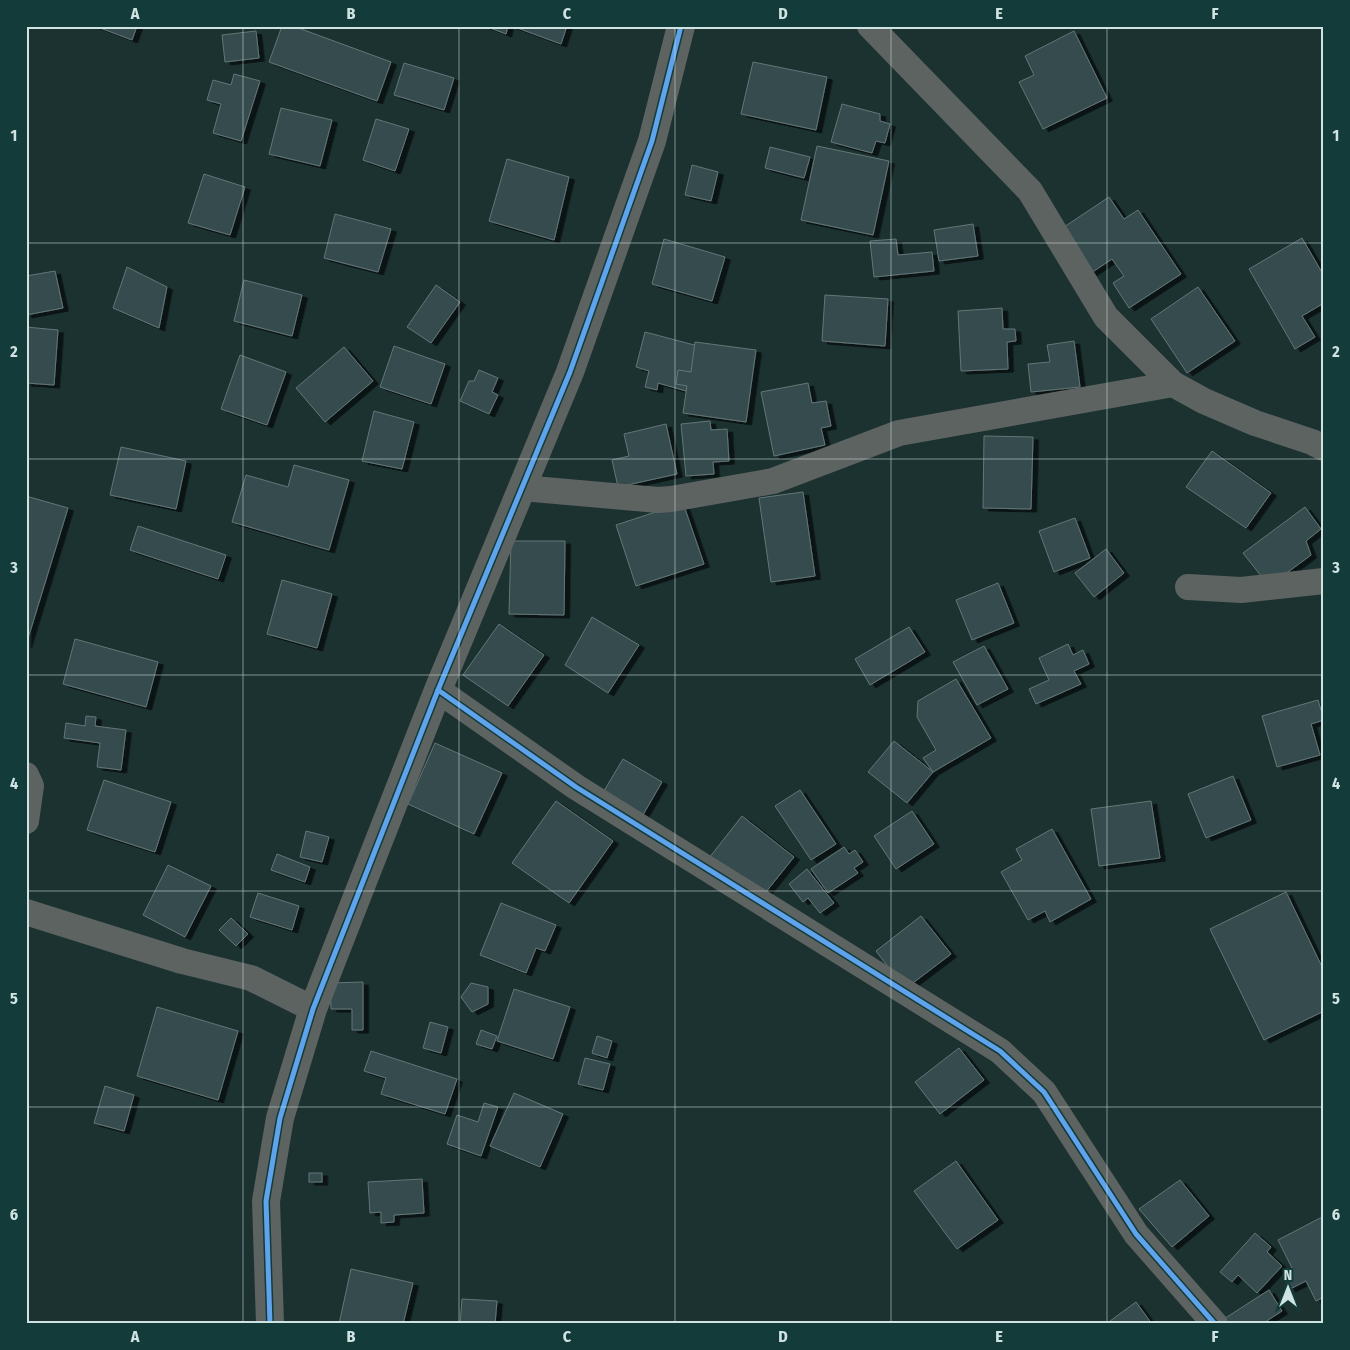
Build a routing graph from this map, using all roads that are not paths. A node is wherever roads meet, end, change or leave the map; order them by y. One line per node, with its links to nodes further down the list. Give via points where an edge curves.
1 (681, 26): 5 (street, via 652,141 570,372)
2 (870, 26): 3 (street, via 1030,191 1106,317)
3 (1173, 384): 4 (street, via 1246,419); 5 (street, via 899,433 773,481 671,498 658,500)
4 (1320, 440)
5 (522, 488): 8 (street)
6 (1324, 581): 7 (street, via 1241,590)
7 (1188, 588)
8 (438, 690): 12 (street); 14 (street, via 576,786 1000,1051 1044,1092 1136,1234)
9 (26, 775): 10 (street, via 31,786)
10 (26, 821)
11 (26, 912): 12 (street, via 182,961 251,978)
12 (313, 1009): 13 (street, via 280,1118 266,1200)
13 (270, 1324)
14 (1215, 1324)

